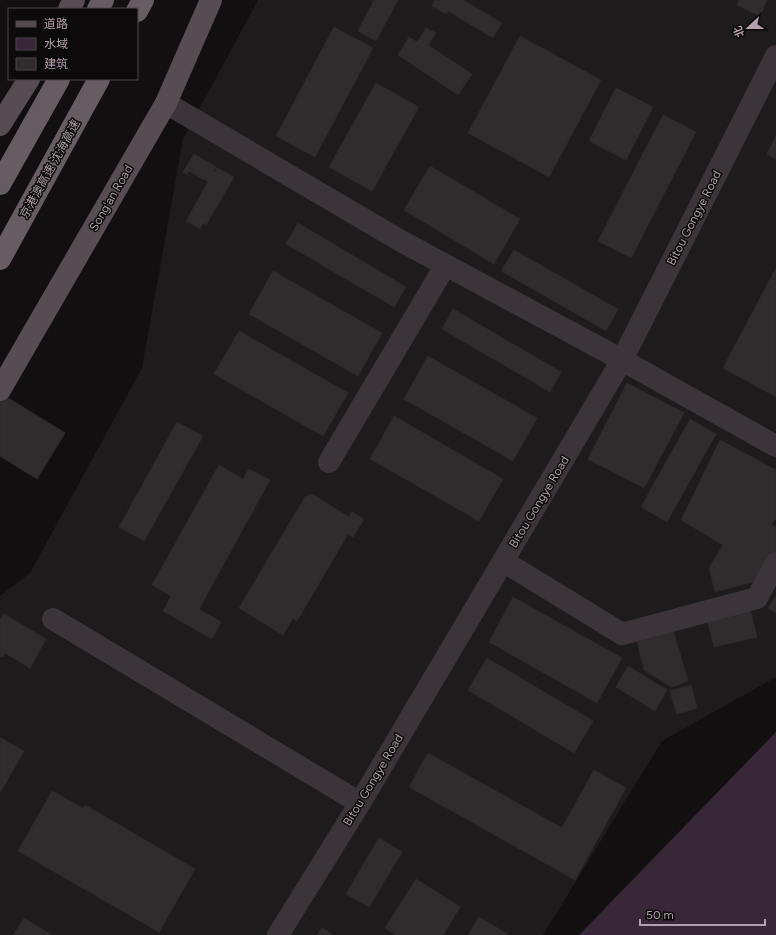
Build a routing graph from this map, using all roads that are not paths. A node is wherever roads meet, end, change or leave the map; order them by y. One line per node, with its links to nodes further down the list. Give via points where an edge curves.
1 (143, 0): 3 (highway)
2 (211, 0): 8 (main road, Song'an Road)
3 (138, 9)
4 (776, 56): 13 (street, Bitou Gongye Road)
5 (28, 80): 9 (main road)
6 (58, 80): 10 (highway)
7 (98, 80): 11 (highway, 京港澳高速 沈海高速)
8 (166, 103): 12 (street); 14 (main road, Song'an Road)
9 (0, 125)
10 (0, 184)
11 (0, 260)
12 (445, 266): 13 (street); 16 (street)
13 (622, 360): 15 (street); 17 (street, Bitou Gongye Road)
14 (0, 390)
15 (776, 446)
16 (329, 462)
17 (503, 561): 18 (street, via 622,634 757,598); 20 (street, Bitou Gongye Road)
18 (776, 563)
19 (53, 620): 20 (street)
20 (360, 803): 21 (street, Bitou Gongye Road)
21 (278, 935)

